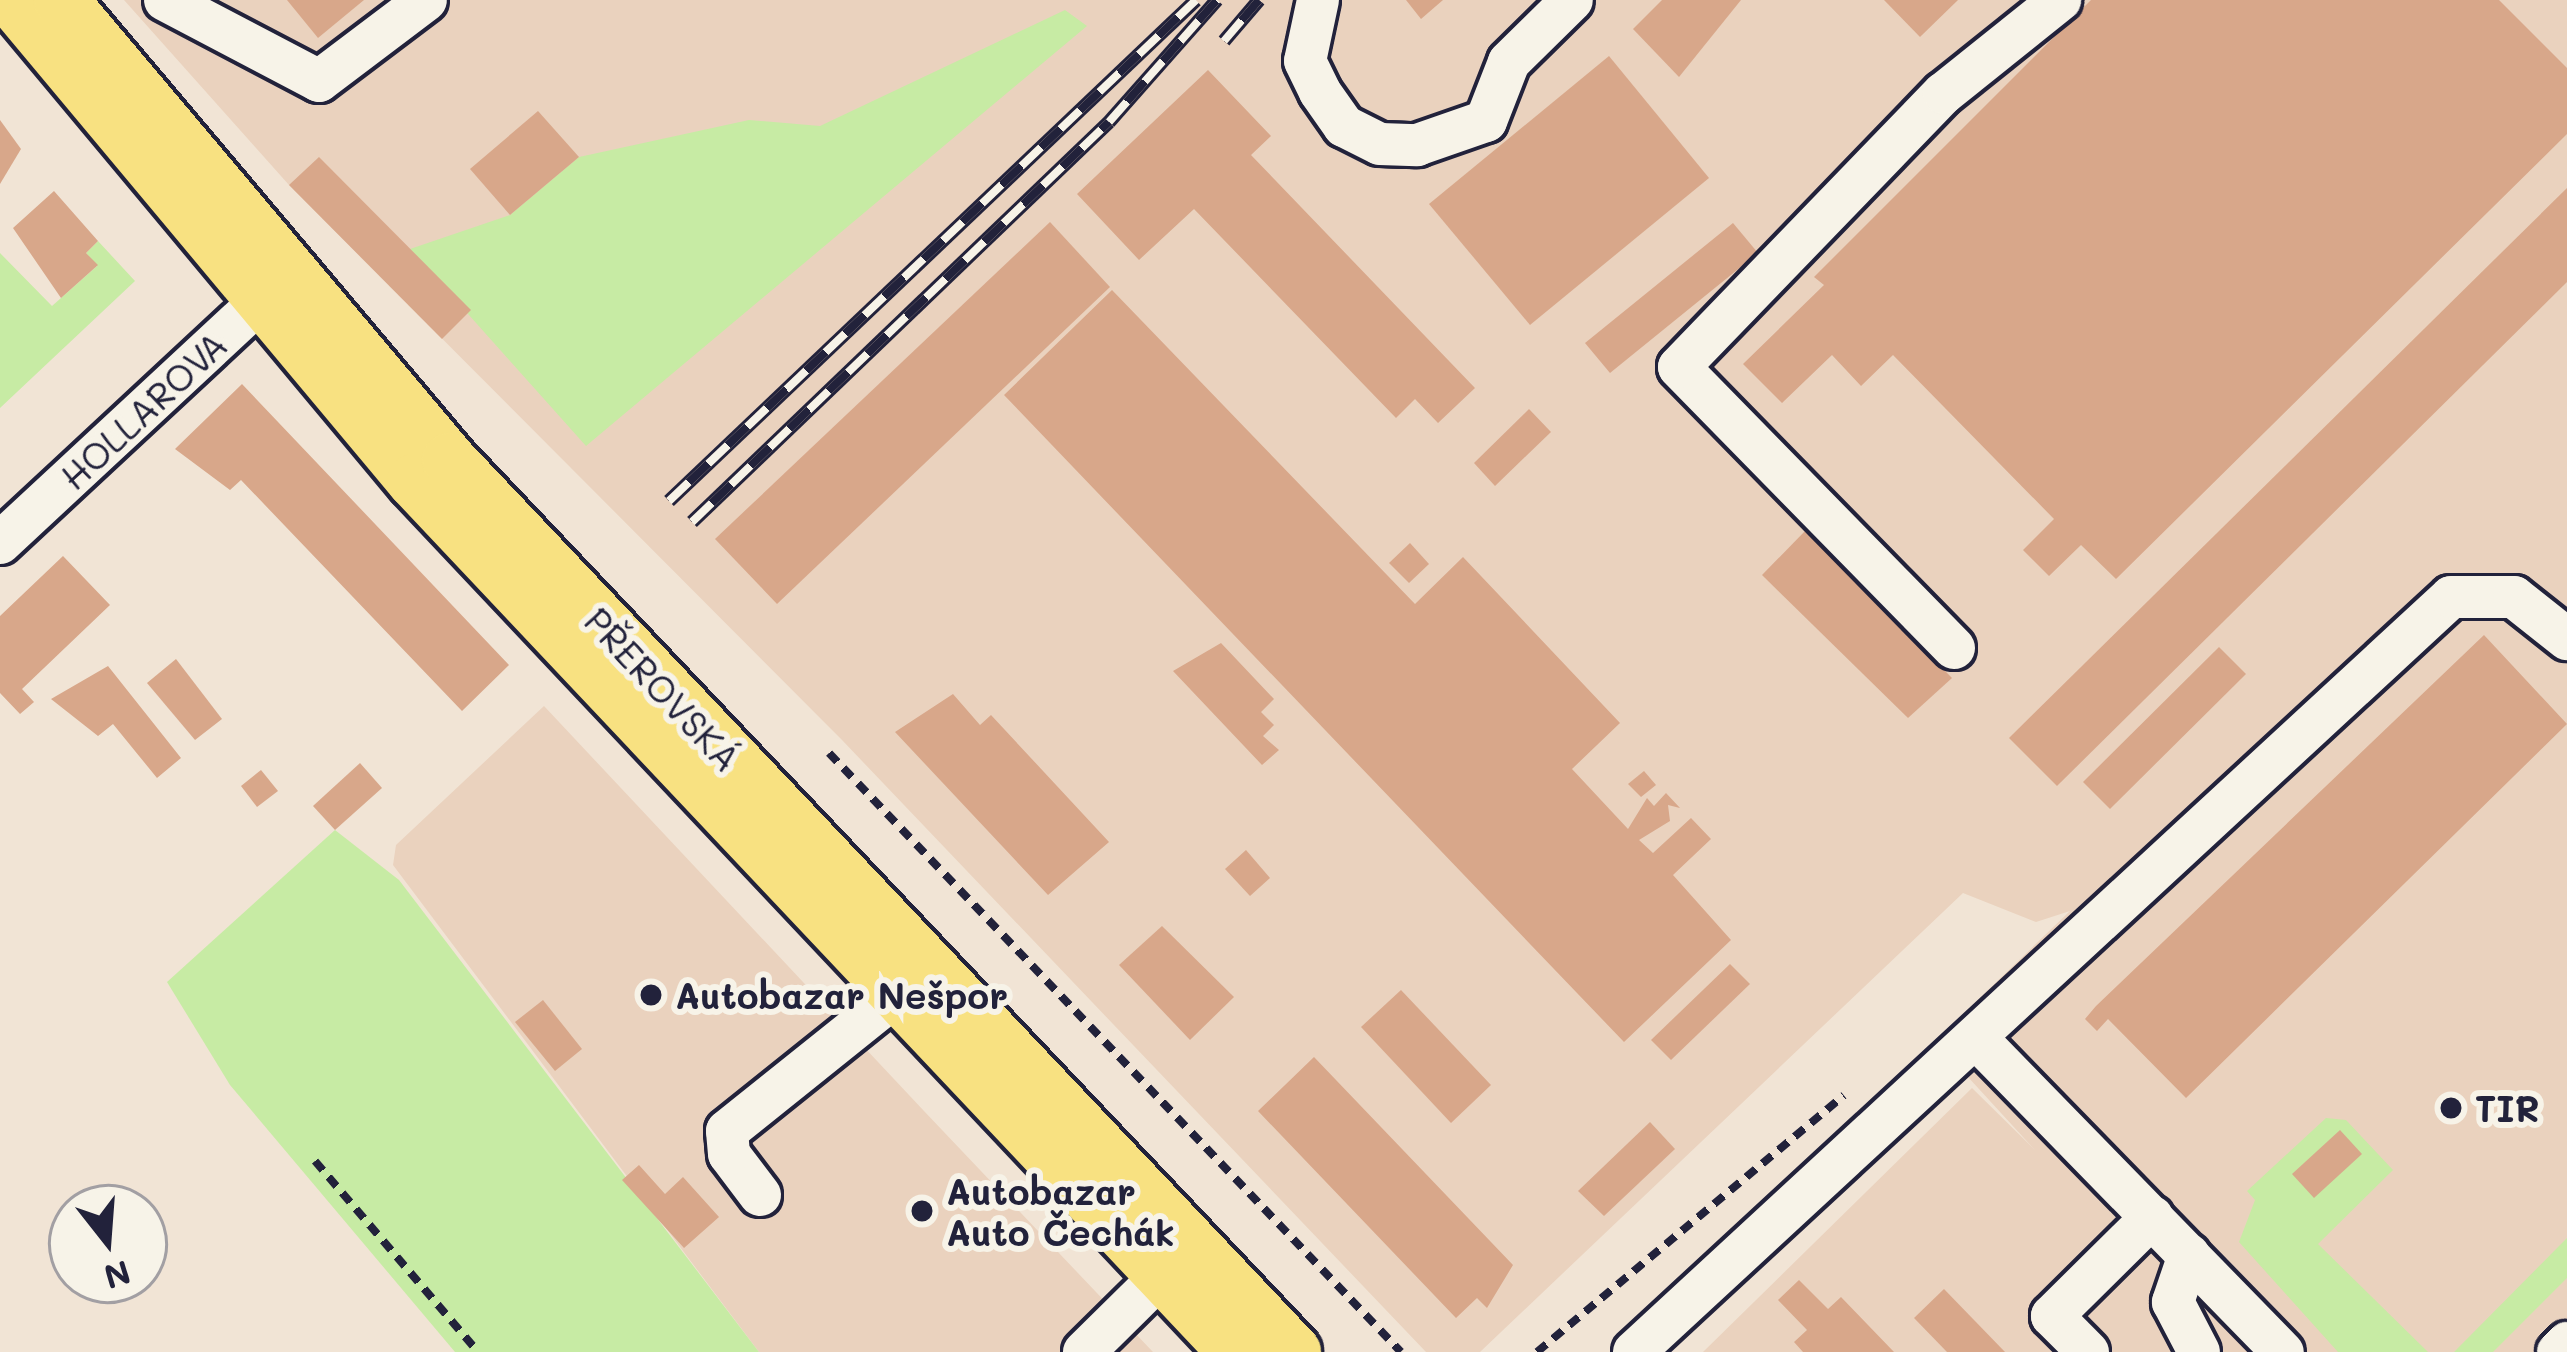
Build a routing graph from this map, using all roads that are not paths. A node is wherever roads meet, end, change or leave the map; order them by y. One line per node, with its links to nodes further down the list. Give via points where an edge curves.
1 (12, 0): 8 (main road, PŘEROVSKÁ)
2 (62, 0): 8 (main road, PŘEROVSKÁ)
3 (165, 0): 4 (street, via 319,81)
4 (426, 0)
5 (1318, 0): 6 (street, via 1305,61 1320,92 1344,126 1380,145 1417,145 1486,121 1509,62)
6 (1572, 0)
7 (2060, 0): 11 (street, via 1944,93 1679,367)
8 (271, 290): 9 (street, HOLLAROVA); 12 (main road, PŘEROVSKÁ); 21 (main road, PŘEROVSKÁ)
9 (0, 542)
10 (2567, 639): 13 (street, via 2514,597 2451,597)
11 (1954, 648)
12 (898, 995): 14 (street, via 727,1131 729,1154); 17 (main road, PŘEROVSKÁ)
13 (1978, 1041): 15 (street); 22 (street)
14 (760, 1195)
15 (2152, 1217): 16 (street); 23 (street, via 2052,1316)
16 (2189, 1255): 24 (street, via 2173,1302); 25 (street)
17 (1162, 1276): 19 (street); 20 (main road, PŘEROVSKÁ)
18 (2567, 1343): 26 (street)
19 (1084, 1352)
20 (1234, 1352)
21 (1294, 1352)
22 (1634, 1352)
23 (2088, 1352)
24 (2200, 1352)
25 (2283, 1352)
26 (2558, 1352)

